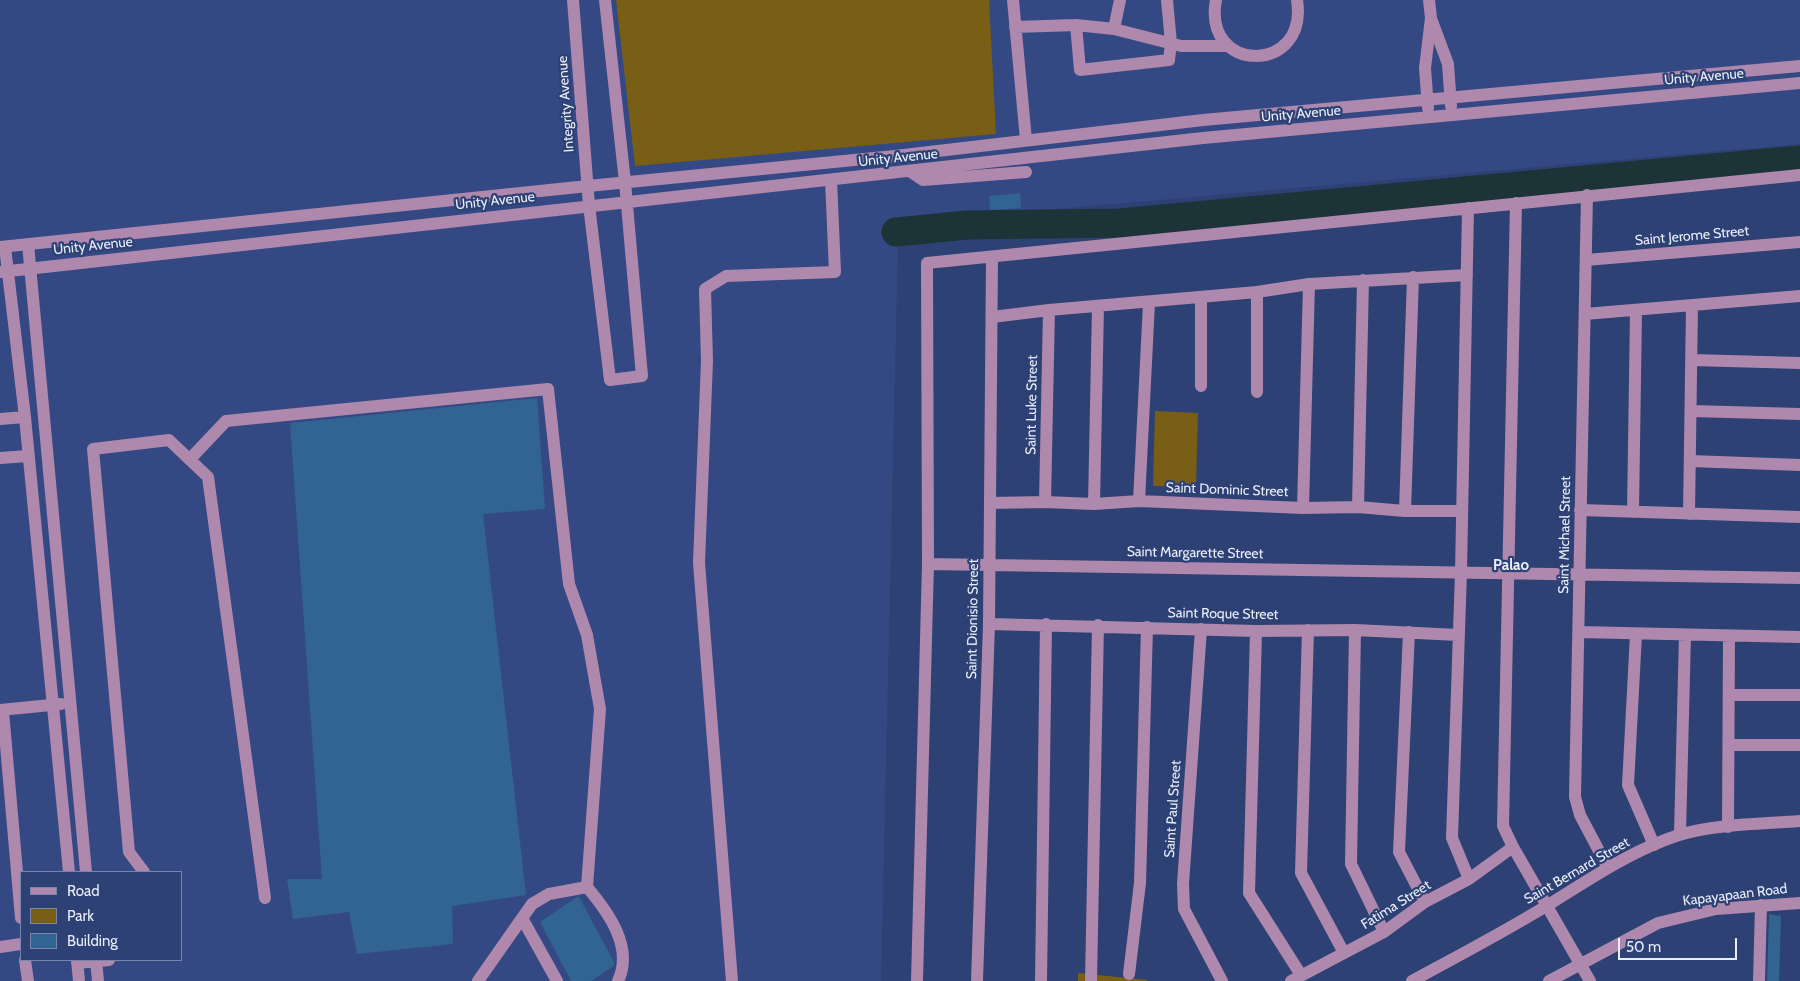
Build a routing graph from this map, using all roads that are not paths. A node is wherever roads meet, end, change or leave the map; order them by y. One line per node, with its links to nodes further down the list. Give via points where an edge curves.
1 (574, 0): 27 (street, Integrity Avenue)
2 (605, 0): 26 (street)
3 (1013, 0): 11 (street)
4 (1120, 0): 12 (street)
5 (1166, 0): 13 (street)
6 (1216, 0): 14 (street, via 1213,15 1217,32)
7 (1297, 0): 14 (street, via 1300,16 1290,42 1271,55 1247,56)
8 (1429, 0): 9 (street)
9 (1431, 18): 17 (street, via 1448,64); 18 (street, via 1425,68)
10 (1076, 25): 11 (street); 12 (street); 13 (street, via 1080,70 1169,60)
11 (1015, 27): 21 (street)
12 (1114, 29): 13 (street)
13 (1171, 44): 14 (street)
14 (1227, 46)
15 (1800, 66): 17 (street, Unity Avenue)
16 (1800, 83): 19 (street, Unity Avenue)
17 (1451, 98): 18 (street, Unity Avenue); 19 (street)
18 (1428, 101): 20 (street); 21 (street, Unity Avenue, via 1203,120)
19 (1451, 116): 20 (street, Unity Avenue)
20 (1429, 118): 22 (street, Unity Avenue, via 1203,138)
21 (1026, 140): 26 (street, Unity Avenue)
22 (912, 172): 23 (street, via 923,180); 25 (street, Unity Avenue)
23 (1026, 172)
24 (1800, 175): 28 (street)
25 (831, 180): 29 (street, Unity Avenue); 141 (street, via 835,272 726,276 705,290 707,362 699,563)
26 (625, 182): 27 (street, Unity Avenue); 29 (street)
27 (588, 186): 31 (street, Integrity Avenue); 34 (street, Unity Avenue)
28 (1587, 195): 30 (street); 37 (street, Saint Michael Street)
29 (626, 202): 31 (street, Unity Avenue); 31 (street, Integrity Avenue, via 642,376 610,380)
30 (1516, 203): 32 (street); 82 (street)
31 (589, 205): 38 (street, Unity Avenue)
32 (1468, 208): 36 (street); 40 (street)
33 (1800, 242): 37 (street, Saint Jerome Street)
34 (28, 244): 35 (street, Unity Avenue); 38 (street)
35 (2, 247): 39 (street)
36 (992, 258): 53 (street, Saint Dionisio Street); 79 (street, via 927,263)
37 (1586, 260): 52 (street, Saint Michael Street)
38 (30, 268): 39 (street, Unity Avenue); 102 (street)
39 (4, 271): 60 (street)
40 (1467, 275): 41 (street); 75 (street)
41 (1413, 277): 42 (street); 74 (street)
42 (1363, 280): 43 (street); 71 (street)
43 (1309, 284): 44 (street); 72 (street)
44 (1257, 292): 46 (street); 57 (street)
45 (1800, 296): 49 (street)
46 (1200, 298): 47 (street); 56 (street)
47 (1149, 303): 48 (street); 67 (street)
48 (1098, 306): 50 (street); 70 (street)
49 (1692, 306): 51 (street); 54 (street)
50 (1049, 310): 53 (street); 68 (street, Saint Luke Street)
51 (1636, 311): 52 (street); 76 (street)
52 (1584, 314): 73 (street, Saint Michael Street)
53 (992, 317): 69 (street, Saint Dionisio Street)
54 (1692, 360): 55 (street); 58 (street)
55 (1800, 363)
56 (1201, 386)
57 (1257, 392)
58 (1691, 410): 59 (street); 65 (street)
59 (1800, 414)
60 (25, 416): 61 (street); 62 (street)
61 (0, 419)
62 (28, 456): 63 (street); 103 (street)
63 (0, 458)
64 (190, 459): 115 (street, via 169,440 93,449 129,852); 117 (street, via 226,422 548,389 569,584 587,635 600,709); 118 (street, via 208,477)
65 (1690, 461): 66 (street); 77 (street)
66 (1800, 465)
67 (1139, 501): 70 (street, Saint Dominic Street); 72 (street, Saint Dominic Street)
68 (1045, 502): 69 (street, Saint Dominic Street); 70 (street, Saint Dominic Street)
69 (990, 503): 80 (street, Saint Dionisio Street)
70 (1094, 504)
71 (1358, 507): 72 (street, Saint Dominic Street); 74 (street, Saint Dominic Street)
72 (1303, 508)
73 (1580, 510): 76 (street); 83 (street, Saint Michael Street)
74 (1405, 511): 75 (street, Saint Dominic Street)
75 (1462, 511): 81 (street)
76 (1633, 512): 77 (street)
77 (1689, 514): 78 (street)
78 (1800, 517)
79 (928, 564): 80 (street, Saint Margarette Street); 142 (street)
80 (989, 565): 81 (street, Saint Margarette Street); 85 (street, Saint Dionisio Street)
81 (1461, 572): 82 (street, Saint Margarette Street); 97 (street)
82 (1508, 573): 83 (street, Saint Margarette Street); 111 (street, via 1503,826)
83 (1580, 574): 84 (street, Saint Margarette Street); 94 (street, Saint Michael Street)
84 (1800, 578)
85 (989, 624): 86 (street, Saint Roque Street); 143 (street, Saint Dionisio Street)
86 (1046, 624): 87 (street, Saint Roque Street); 144 (street)
87 (1098, 625): 88 (street, Saint Roque Street); 145 (street)
88 (1147, 627): 89 (street, Saint Roque Street); 133 (street, via 1140,883)
89 (1201, 629): 92 (street, Saint Roque Street); 146 (street, Saint Paul Street, via 1183,884 1184,909)
90 (1308, 630): 91 (street, Saint Roque Street); 92 (street, Saint Roque Street); 128 (street, via 1301,873)
91 (1355, 630): 93 (street, Saint Roque Street); 125 (street, via 1351,864)
92 (1256, 631): 134 (street, via 1249,893)
93 (1409, 632): 97 (street, Saint Roque Street); 119 (street, via 1399,852)
94 (1578, 632): 95 (street); 112 (street, Saint Michael Street, via 1574,796)
95 (1636, 634): 96 (street); 110 (street, via 1628,785)
96 (1685, 634): 98 (street); 109 (street)
97 (1458, 635): 116 (street, via 1452,838)
98 (1729, 636): 99 (street); 100 (street)
99 (1800, 637)
100 (1729, 694): 101 (street); 105 (street)
101 (1800, 695)
102 (71, 702): 103 (street); 114 (street)
103 (55, 705): 104 (street); 113 (street)
104 (2, 710): 123 (street)
105 (1729, 745): 106 (street); 108 (street)
106 (1800, 745)
107 (1800, 821): 108 (street, Saint Bernard Street)
108 (1728, 827): 109 (street, Saint Bernard Street)
109 (1680, 834): 110 (street, Saint Bernard Street)
110 (1654, 845): 112 (street, Saint Bernard Street)
111 (1513, 848): 116 (street, Fatima Street); 122 (street)
112 (1608, 868): 122 (street, Saint Bernard Street)
113 (69, 871)
114 (86, 871)
115 (143, 871)
116 (1469, 879): 119 (street, Fatima Street)
117 (587, 887): 124 (street, via 549,894 532,904); 140 (street, via 607,911 616,929 624,959)
118 (265, 898)
119 (1425, 902): 125 (street, Fatima Street)
120 (1800, 903): 121 (street, Kapayapaan Road)
121 (1761, 905): 132 (street, Kapayapaan Road, via 1716,909 1658,922); 150 (street)
122 (1547, 906): 132 (street); 147 (street, Saint Bernard Street)
123 (20, 907)
124 (522, 918): 138 (street); 139 (street)
125 (1384, 932): 128 (street, Fatima Street)
126 (20, 944): 127 (street)
127 (0, 947)
128 (1344, 953): 134 (street, Fatima Street)
129 (25, 961): 135 (street)
130 (77, 961): 136 (street)
131 (96, 961): 137 (street)
132 (1579, 964): 148 (street, Kapayapaan Road); 149 (street)
133 (1129, 974)
134 (1296, 978)
135 (28, 981)
136 (79, 981)
137 (98, 981)
138 (478, 981)
139 (557, 981)
140 (618, 981)
141 (732, 981)
142 (917, 981)
143 (976, 981)
144 (1041, 981)
145 (1091, 981)
146 (1222, 981)
147 (1412, 981)
148 (1549, 981)
149 (1590, 981)
150 (1759, 981)

